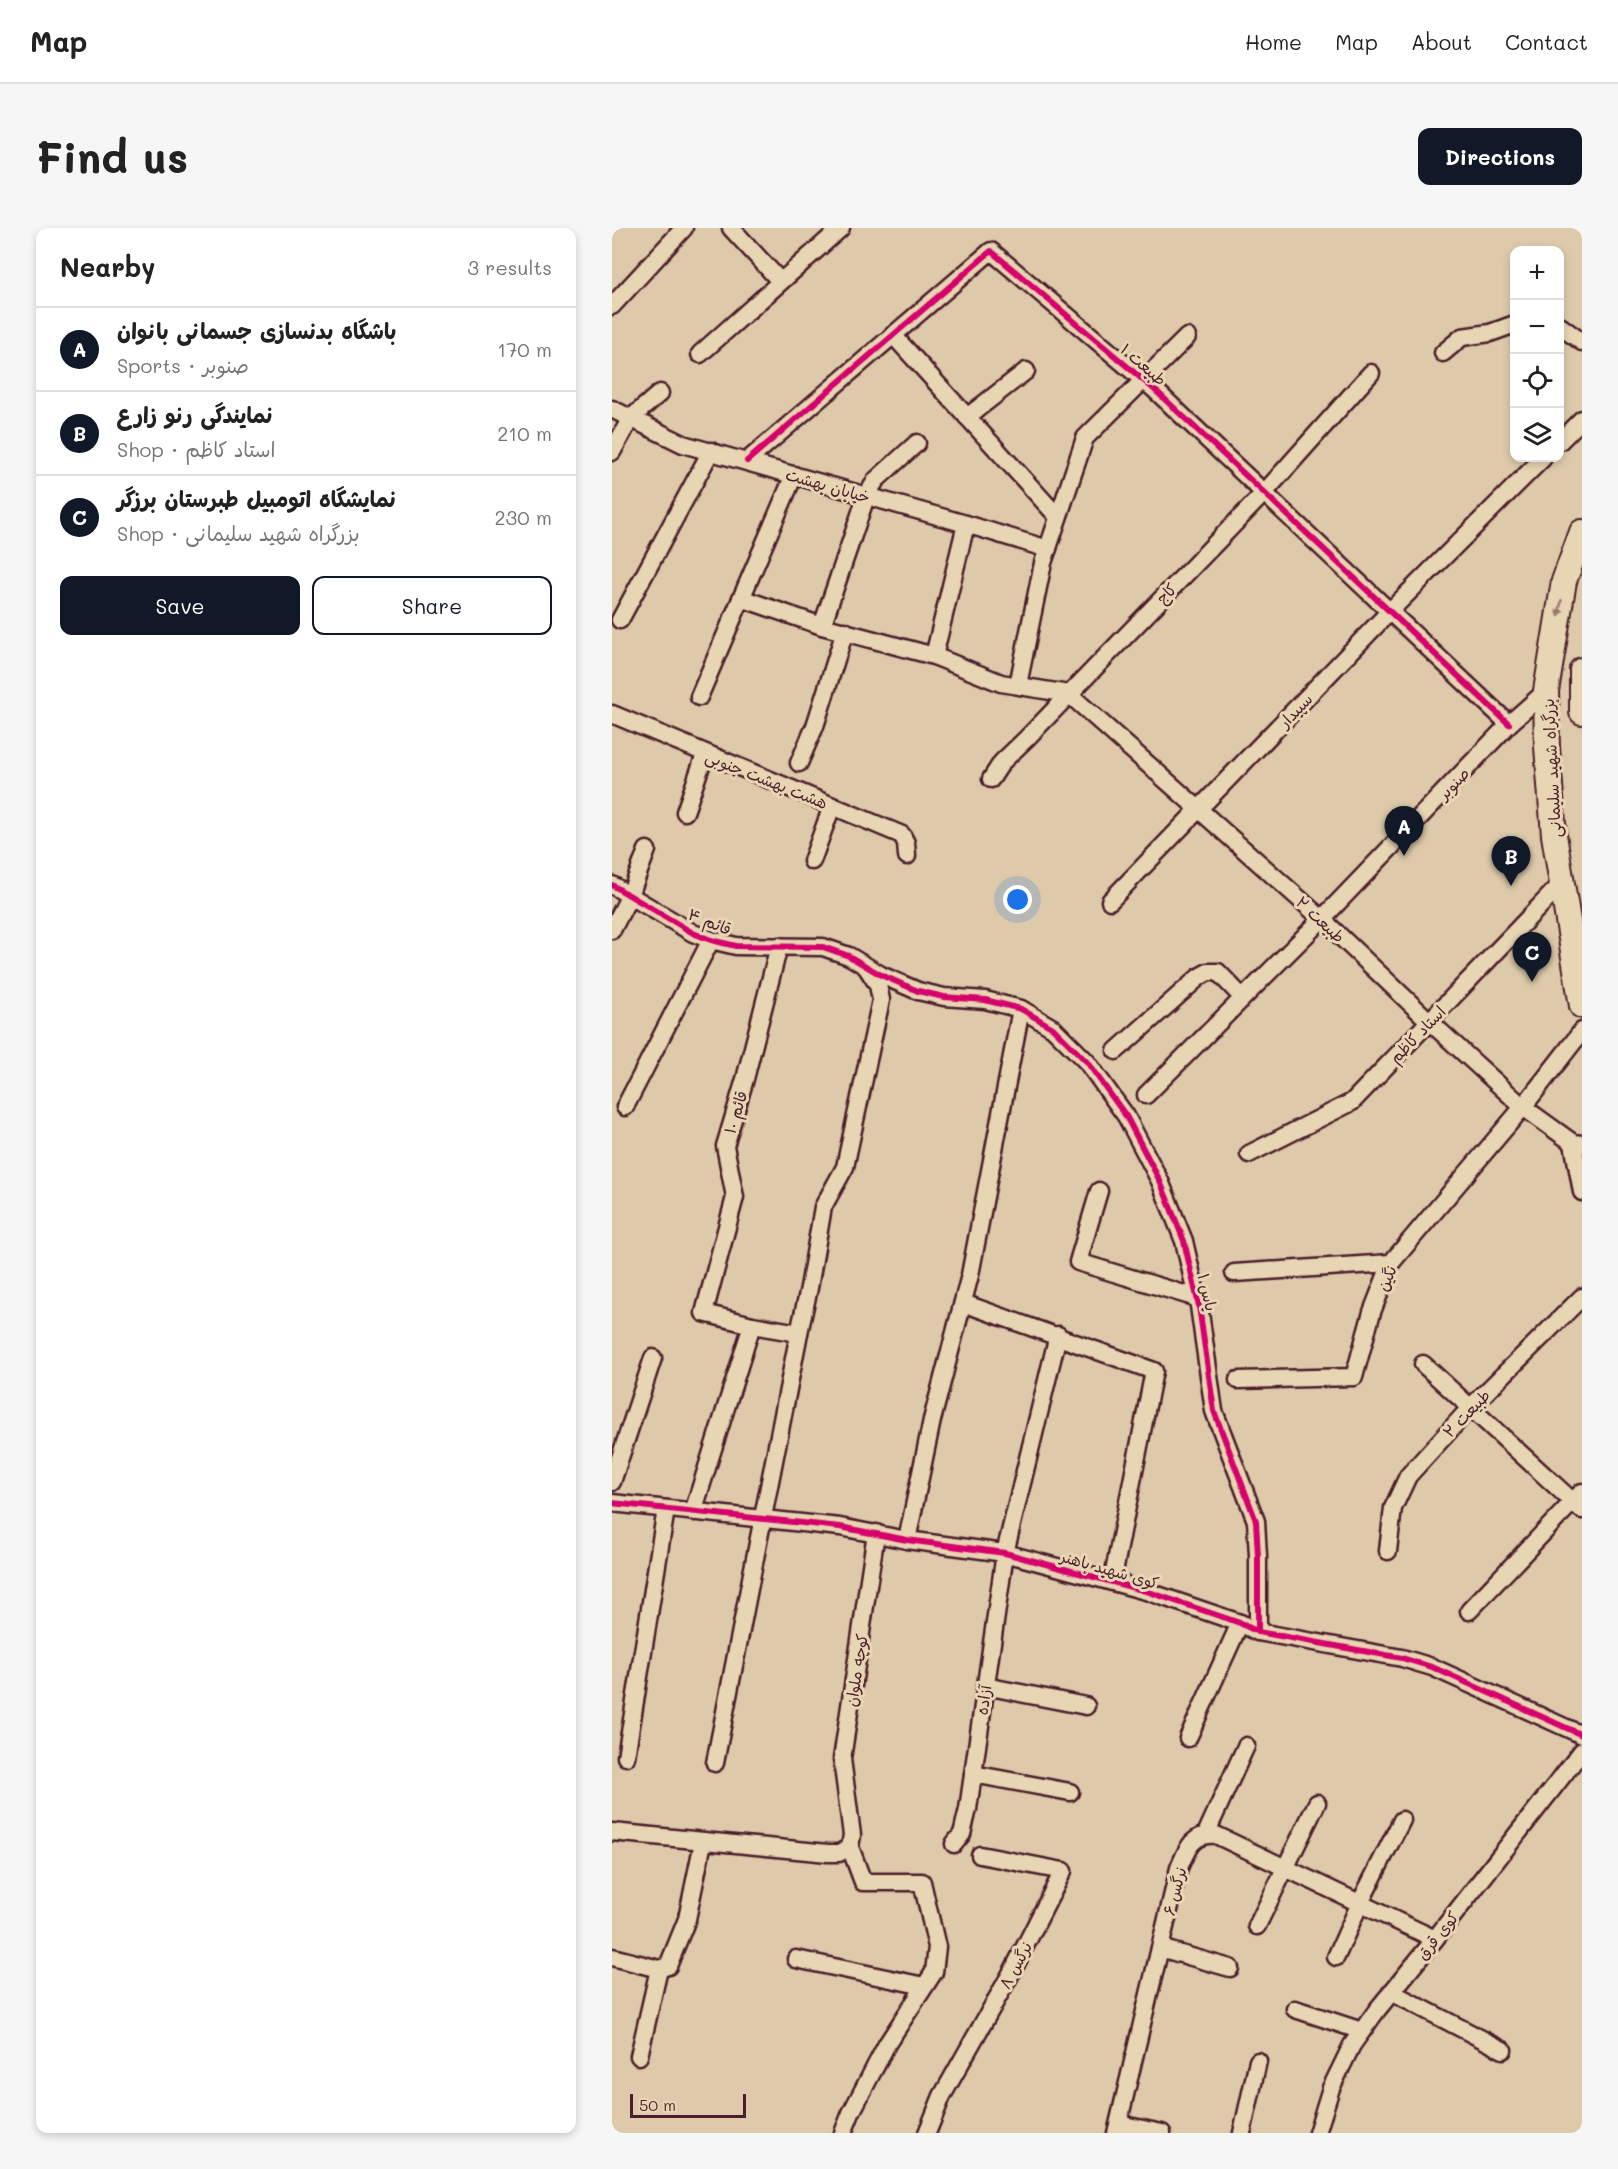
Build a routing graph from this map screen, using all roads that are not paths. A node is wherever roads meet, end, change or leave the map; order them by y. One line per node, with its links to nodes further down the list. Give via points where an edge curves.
1 (684, 228): 5 (street)
2 (731, 228): 4 (street)
3 (841, 228): 4 (street)
4 (780, 281): 12 (street)
5 (612, 306)
6 (1510, 326): 11 (street, via 1462,337)
7 (1564, 329): 10 (street)
8 (893, 335): 15 (street, طبیعت ۱, via 991,250); 18 (street); 25 (street, طبیعت ۱)
9 (1187, 337): 15 (street)
10 (1582, 342)
11 (1443, 353)
12 (700, 354)
13 (1026, 371): 18 (street)
14 (1371, 373): 28 (street, کاج)
15 (1143, 380): 28 (street, طبیعت ۱); 30 (street, via 1085,438)
16 (660, 393): 19 (street)
17 (612, 409): 19 (street, خیابان بهشت)
18 (968, 417): 30 (street)
19 (631, 418): 23 (street, خیابان بهشت, via 683,444); 24 (street)
20 (1582, 419): 21 (street)
21 (1564, 437)
22 (917, 443): 29 (street, via 876,480)
23 (711, 451): 25 (street, خیابان بهشت); 36 (street)
24 (612, 452)
25 (747, 462): 27 (street, خیابان بهشت)
26 (1539, 462): 35 (street, سپیدار)
27 (794, 475): 29 (street, خیابان بهشت); 34 (street)
28 (1264, 493): 35 (street, طبیعت ۱); 43 (street, کاج)
29 (866, 497): 31 (street, خیابان بهشت); 37 (street)
30 (1058, 517): 33 (street)
31 (966, 524): 33 (street, خیابان بهشت); 39 (street)
32 (1582, 530): 42 (highway, بزرگراه شهید سلیمانی, one-way to 42, via 1564,581)
33 (1047, 549): 41 (street)
34 (741, 598): 37 (street); 44 (street)
35 (1390, 611): 47 (street, طبیعت ۱); 52 (street, سپیدار)
36 (620, 620)
37 (822, 626): 38 (street)
38 (845, 631): 39 (street); 49 (street)
39 (934, 656): 41 (street)
40 (1582, 670): 45 (highway, بزرگراه شهید سلیمانی)
41 (1018, 686): 43 (street)
42 (1546, 691): 47 (street, صنوبر); 57 (highway, بزرگراه شهید سلیمانی, via 1554,835)
43 (1069, 693): 50 (street, کاج, via 1002,762); 52 (street, طبیعت ۲)
44 (699, 697)
45 (1582, 712)
46 (612, 714): 48 (street, هشت بهشت جنوبی)
47 (1509, 724): 61 (street, صنوبر)
48 (705, 754): 51 (street, هشت بهشت جنوبی); 53 (street)
49 (799, 763)
50 (991, 779)
51 (832, 806): 55 (street, هشت بهشت جنوبی, via 902,835); 56 (street)
52 (1199, 809): 60 (street, سپیدار); 61 (street, طبیعت ۲)
53 (685, 812)
54 (647, 850): 59 (street)
55 (907, 856)
56 (812, 861)
57 (1562, 884): 67 (highway, بزرگراه شهید سلیمانی); 69 (street, استاد کاظم)
58 (612, 885): 59 (street, قائم ۴)
59 (630, 895): 62 (street); 63 (street, قائم ۴)
60 (1110, 901)
61 (1322, 919): 66 (street, صنوبر); 69 (street, طبیعت ۲)
62 (612, 930)
63 (711, 940): 64 (street, قائم ۴, via 736,946); 73 (street)
64 (779, 946): 65 (street, قائم ۴, via 823,947); 84 (street, قائم ۱۰, via 725,1146 735,1197 704,1313)
65 (865, 966): 68 (street, یاس ۱, via 918,991); 85 (street, via 878,985 881,1000 845,1167 823,1207)
66 (1242, 997): 71 (street, via 1218,972 1208,972); 72 (street, صنوبر)
67 (1582, 1006)
68 (1021, 1009): 82 (street, یاس ۱, via 1053,1028 1087,1062 1126,1116 1160,1181 1184,1241); 83 (street)
69 (1429, 1021): 74 (street, طبیعت ۲); 76 (street, استاد کاظم, via 1352,1102)
70 (1582, 1031): 74 (street, نگین)
71 (1116, 1051)
72 (1146, 1095)
73 (625, 1107)
74 (1523, 1107): 75 (street, طبیعت ۲); 79 (street, نگین)
75 (1578, 1144): 78 (street)
76 (1249, 1154)
77 (1099, 1191): 82 (street, via 1078,1262)
78 (1582, 1192)
79 (1391, 1263): 80 (street); 89 (street, نگین, via 1371,1312 1354,1377)
80 (1234, 1273)
81 (1582, 1297): 90 (street, طبیعت ٣)
82 (1197, 1298): 104 (street, یاس ۱, via 1214,1412 1256,1521)
83 (963, 1303): 86 (street); 98 (street, via 932,1420)
84 (752, 1325): 85 (street); 95 (street)
85 (799, 1333): 96 (street)
86 (1058, 1335): 100 (street, آزاده); 101 (street, via 1154,1371)
87 (653, 1358): 91 (street)
88 (1423, 1364): 90 (street)
89 (1238, 1380)
90 (1470, 1408): 92 (street); 99 (street, طبیعت ٣, via 1408,1476 1393,1508)
91 (612, 1482)
92 (1579, 1501): 102 (street)
93 (612, 1503): 94 (street, کوی شهید باهنر)
94 (666, 1509): 95 (street, کوی شهید باهنر); 111 (street)
95 (693, 1512): 96 (street, کوی شهید باهنر)
96 (762, 1519): 97 (street, کوی شهید باهنر); 112 (street)
97 (876, 1533): 98 (street, کوی شهید باهنر); 121 (street, کوچه ملوان, via 842,1759 852,1835)
98 (907, 1539): 100 (street, کوی شهید باهنر)
99 (1388, 1551)
100 (1005, 1553): 101 (street, کوی شهید باهنر); 105 (street, آزاده)
101 (1112, 1582): 103 (street, کوی شهید باهنر)
102 (1470, 1611)
103 (1240, 1623): 104 (street, کوی شهید باهنر); 108 (street)
104 (1258, 1632): 107 (street, کوی شهید باهنر, via 1432,1667)
105 (986, 1686): 106 (street); 113 (street, آزاده)
106 (1086, 1706)
107 (1582, 1735)
108 (1188, 1738)
109 (1246, 1746): 118 (street)
110 (1582, 1751): 126 (street, کوی قرق)
111 (626, 1757)
112 (716, 1763)
113 (973, 1774): 114 (street); 120 (street, آزاده, via 962,1834)
114 (1070, 1792)
115 (1317, 1803): 123 (street)
116 (1402, 1820): 124 (street)
117 (612, 1832): 119 (street)
118 (1206, 1834): 123 (street); 127 (street, نرگس ۶, via 1186,1850)
119 (703, 1842): 121 (street, via 828,1853); 132 (street, via 687,1919 668,1966)
120 (954, 1844)
121 (850, 1847): 133 (street, کوچه ملوان, via 863,1882 922,1882 937,1947 934,1972)
122 (980, 1855): 142 (street, نرگس ۸, via 1063,1871 942,2096)
123 (1286, 1868): 124 (street); 125 (street)
124 (1360, 1903): 126 (street); 129 (street)
125 (1257, 1926)
126 (1435, 1940): 134 (street, کوی قرق)
127 (1160, 1948): 131 (street); 140 (street, نرگس ۶)
128 (612, 1957): 132 (street)
129 (1336, 1957)
130 (795, 1959): 133 (street)
131 (1230, 1968)
132 (659, 1969): 138 (street)
133 (924, 1986): 141 (street, via 887,2043)
134 (1391, 1992): 136 (street, کوی قرق); 137 (street)
135 (1295, 2008): 136 (street)
136 (1362, 2031): 145 (street, کوی قرق, via 1331,2088)
137 (1503, 2050)
138 (639, 2056)
139 (1258, 2061): 144 (street)
140 (1118, 2128): 143 (street)
141 (843, 2133)
142 (927, 2133)
143 (1162, 2133)
144 (1242, 2133)
145 (1317, 2133)

